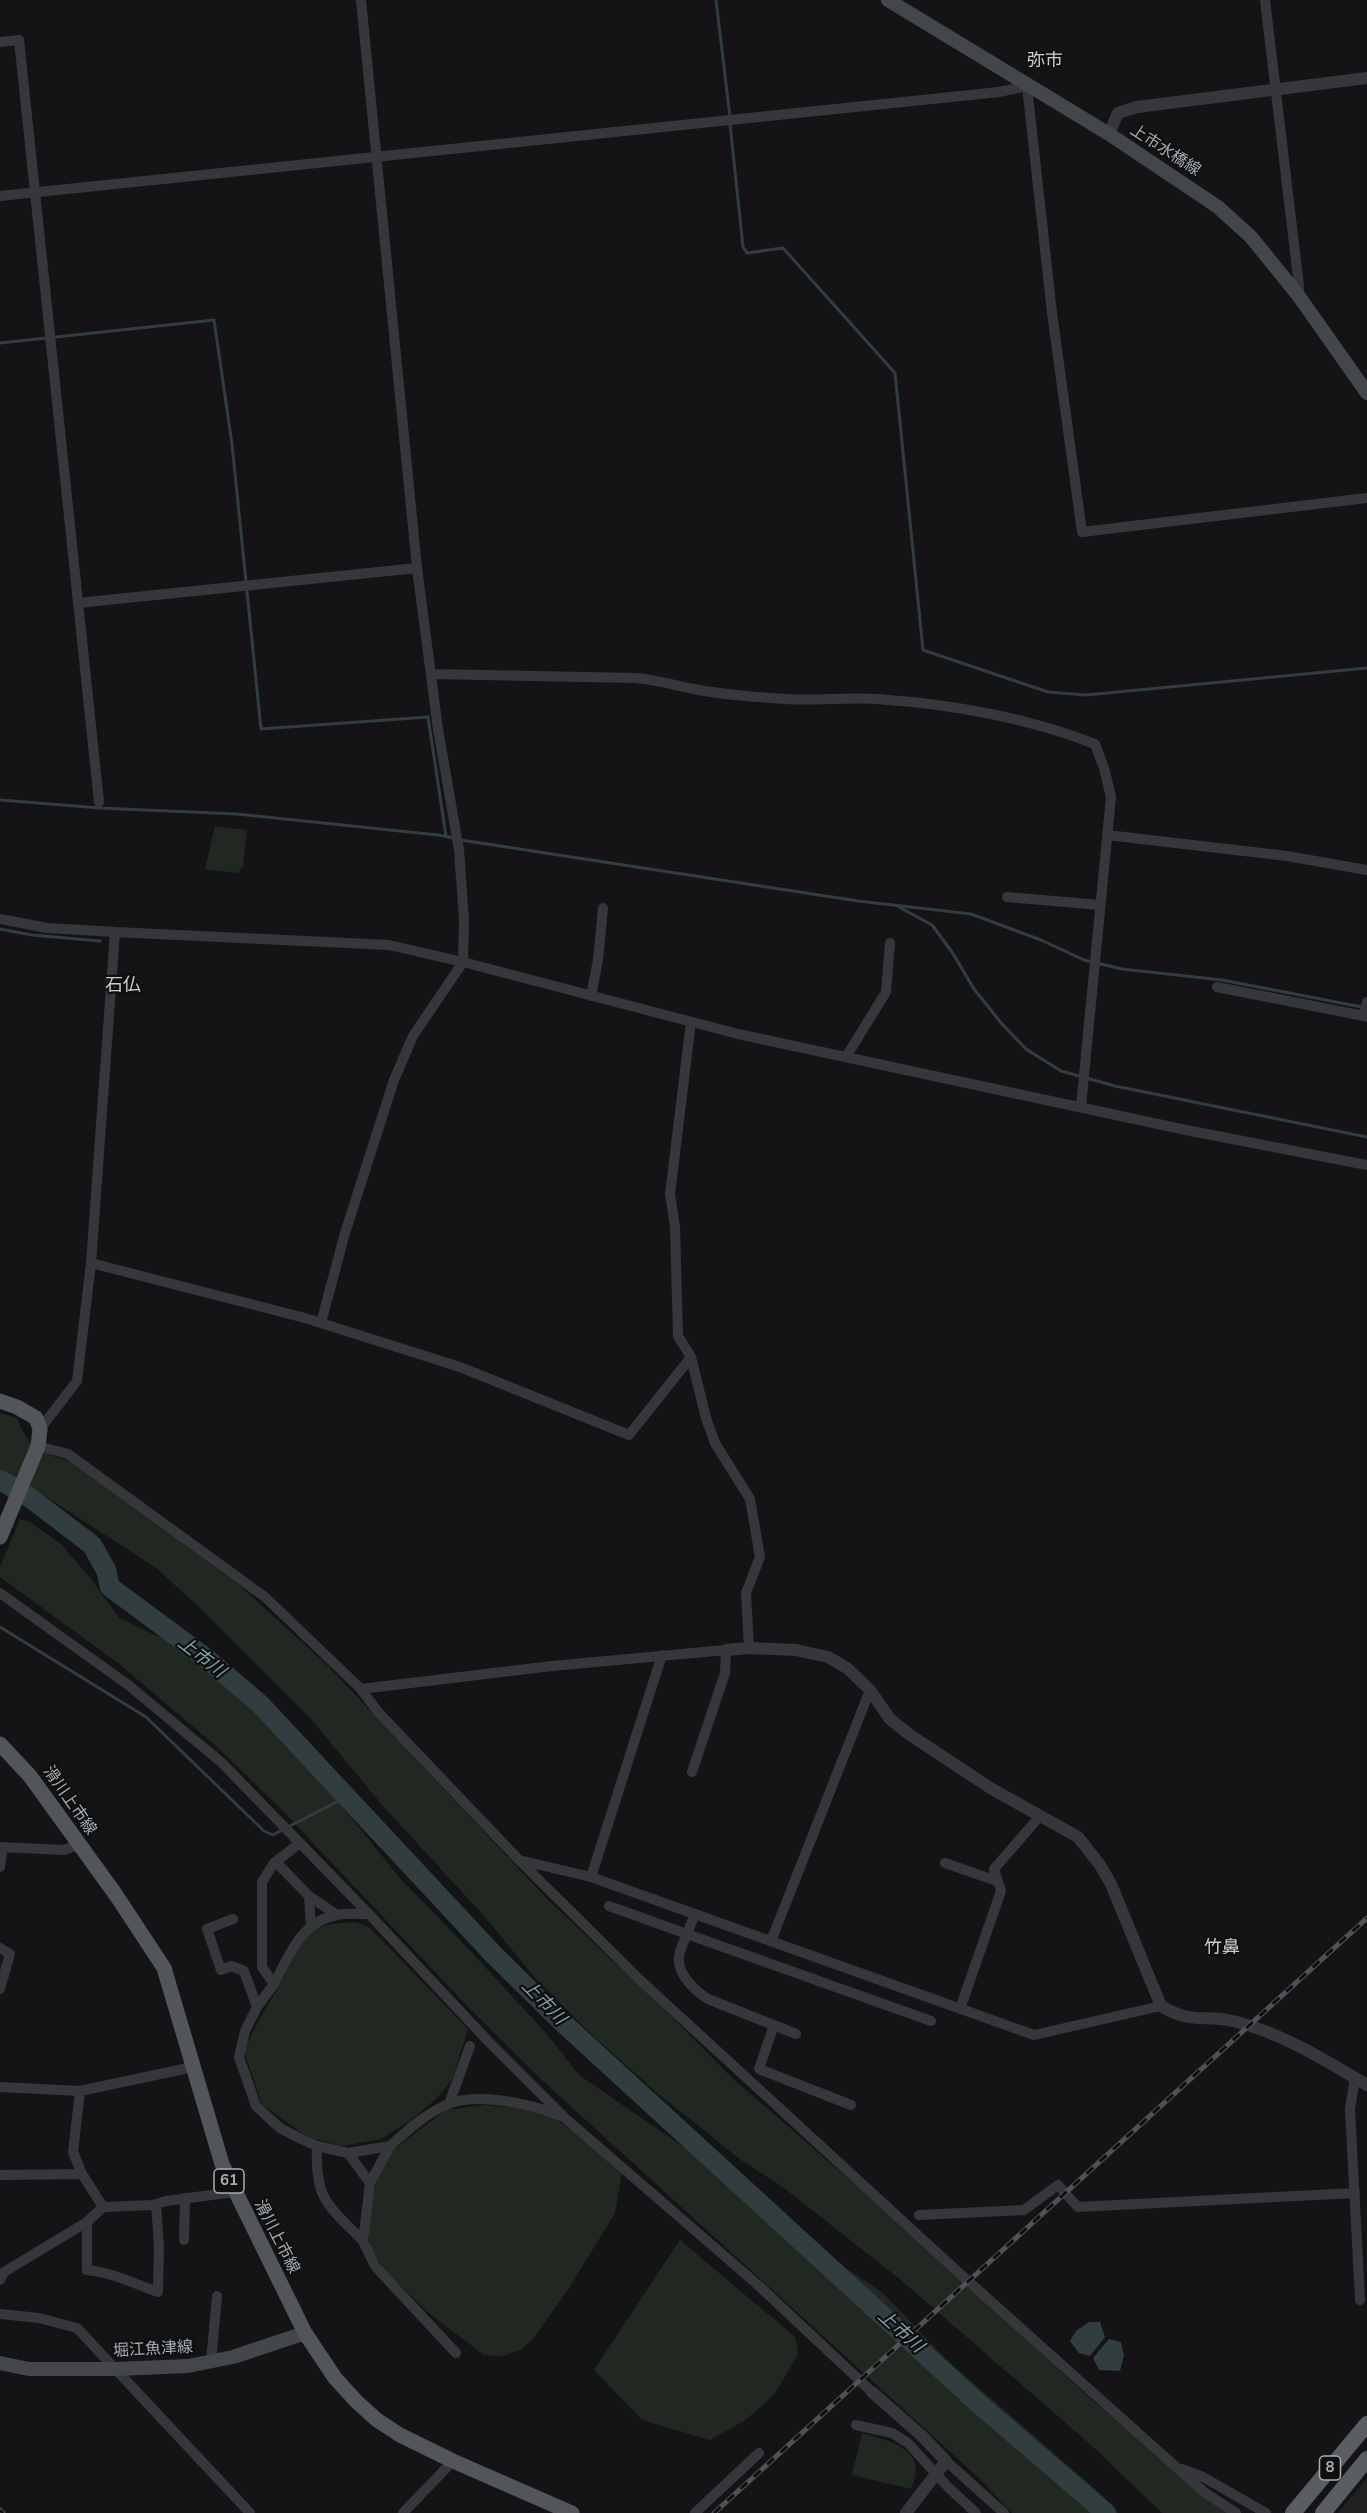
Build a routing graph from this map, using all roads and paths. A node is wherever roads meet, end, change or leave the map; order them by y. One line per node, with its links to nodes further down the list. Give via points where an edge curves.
1 (361, 0): 9 (street)
2 (1265, 0): 7 (street)
3 (895, 2): 6 (main road, 上市水橋線)
4 (0, 42): 10 (street, via 19,40)
5 (1367, 78): 7 (street)
6 (1027, 86): 8 (main road, 上市水橋線); 9 (street); 14 (street, via 1082,532)
7 (1276, 90): 8 (street, via 1137,107 1118,113); 12 (street)
8 (1109, 134): 12 (main road, 上市水橋線, via 1218,207 1251,237)
9 (377, 158): 10 (street); 15 (street)
10 (34, 192): 11 (street); 16 (street)
11 (0, 196)
12 (1298, 295): 13 (main road, 上市水橋線)
13 (1367, 393)
14 (1367, 498)
15 (417, 568): 16 (street); 17 (street)
16 (78, 603): 18 (street)
17 (432, 674): 19 (street, via 636,678 696,690 785,699 875,699 1021,721 1095,744 1111,797); 27 (street, via 459,850)
18 (99, 802)
19 (1107, 835): 20 (street, via 1287,856); 22 (street)
20 (1367, 870)
21 (1008, 897): 22 (street)
22 (1100, 906): 34 (street)
23 (603, 908): 29 (street)
24 (0, 919): 25 (street, via 47,928)
25 (116, 932): 27 (street, via 388,945); 36 (street)
26 (890, 943): 33 (street, via 886,992)
27 (463, 962): 29 (street); 37 (street, via 413,1036 394,1080)
28 (1217, 987): 31 (street)
29 (591, 996): 32 (street)
30 (1367, 1002): 31 (street)
31 (1366, 1016)
32 (691, 1022): 33 (street); 38 (street, via 670,1194 675,1227 678,1336)
33 (846, 1057): 34 (street)
34 (1081, 1106): 35 (street)
35 (1367, 1165)
36 (91, 1263): 37 (street); 40 (street, via 77,1381)
37 (321, 1323): 38 (street, via 460,1367 629,1435)
38 (691, 1357): 44 (street, via 715,1443 750,1499 760,1557 746,1593)
39 (0, 1401): 40 (main road, via 36,1418)
40 (40, 1429): 41 (main road)
41 (38, 1446): 42 (main road); 47 (street, via 68,1454 265,1597)
42 (0, 1537)
43 (0, 1593): 52 (street, via 160,1710 221,1762)
44 (749, 1648): 45 (street); 48 (street, via 796,1650 828,1657 847,1668)
45 (726, 1650): 46 (street); 50 (street, via 725,1673)
46 (662, 1656): 47 (street); 59 (street)
47 (361, 1689): 55 (street, via 378,1712)
48 (870, 1690): 51 (street, via 890,1719 910,1735); 69 (street)
49 (0, 1744): 53 (main road, 滑川上市線 / 61, via 30,1776)
50 (692, 1772)
51 (1040, 1816): 60 (street, via 994,1869); 73 (street, via 1078,1837 1100,1865)
52 (300, 1843): 56 (street); 63 (street)
53 (78, 1845): 54 (street, via 64,1850); 80 (main road, 滑川上市線 / 61, via 164,1968)
54 (1, 1847): 58 (street)
55 (519, 1860): 59 (street); 119 (street, via 648,1988)
56 (276, 1862): 61 (street); 71 (street, via 262,1882 261,1930 262,1966)
57 (945, 1863): 60 (street)
58 (0, 1867)
59 (591, 1877): 64 (street)
60 (997, 1881): 75 (street, via 1001,1891)
61 (309, 1896): 65 (street); 67 (street)
62 (609, 1906): 68 (street)
63 (369, 1914): 65 (street); 87 (street)
64 (695, 1914): 68 (street); 69 (street)
65 (337, 1915): 67 (street)
66 (232, 1919): 74 (street, via 207,1929 221,1970 231,1966 244,1971)
67 (311, 1926): 71 (street, via 299,1937)
68 (687, 1934): 76 (street); 77 (street, via 678,1958 682,1973 696,1992)
69 (771, 1941): 75 (street)
70 (0, 1948): 72 (street, via 10,1954)
71 (274, 1984): 74 (street)
72 (0, 1989)
73 (1161, 2006): 75 (street, via 1034,2035); 81 (street, via 1189,2019 1231,2020 1273,2034)
74 (258, 2007): 88 (street, via 245,2031 239,2056 256,2106 280,2128)
75 (960, 2009)
76 (931, 2021)
77 (774, 2025): 78 (street); 86 (street, via 759,2069)
78 (796, 2034)
79 (470, 2046): 85 (street)
80 (194, 2067): 84 (street); 94 (main road, 滑川上市線 / 61)
81 (1355, 2078): 82 (street); 95 (street, via 1350,2109)
82 (1367, 2085)
83 (0, 2087): 84 (street)
84 (80, 2091): 91 (street, via 73,2152)
85 (448, 2104): 87 (street, via 513,2101); 89 (street, via 419,2121)
86 (851, 2105)
87 (565, 2118): 112 (street, via 758,2284)
88 (317, 2146): 90 (street); 102 (street, via 320,2191)
89 (390, 2146): 90 (street); 93 (street)
90 (348, 2153): 93 (street)
91 (82, 2174): 92 (street); 98 (street)
92 (0, 2175)
93 (370, 2183): 102 (street)
94 (234, 2192): 96 (street); 107 (main road, 滑川上市線 / 61)
95 (1355, 2193): 99 (street, via 1078,2207 1058,2185 1024,2210); 105 (street)
96 (185, 2198): 97 (street); 101 (street)
97 (156, 2204): 98 (street); 100 (street, via 158,2292 102,2271 87,2270)
98 (103, 2207): 100 (street)
99 (919, 2215)
100 (87, 2222): 103 (street, via 4,2272)
101 (184, 2240)
102 (363, 2241): 108 (street, via 375,2266)
103 (0, 2280)
104 (217, 2296): 109 (street)
105 (1360, 2300)
106 (0, 2314): 111 (street, via 39,2318 77,2328)
107 (305, 2333): 109 (main road, 堀江魚津線); 117 (main road, 滑川上市線 / 61, via 335,2378 377,2420)
108 (456, 2353)
109 (211, 2362): 111 (main road, 堀江魚津線)
110 (0, 2363): 111 (main road, 堀江魚津線, via 29,2369)
111 (116, 2369): 121 (street)
112 (872, 2392): 118 (street)
113 (1367, 2424): 130 (highway, 8)
114 (856, 2425): 120 (street, via 892,2433 908,2443)
115 (759, 2453): 124 (street)
116 (1367, 2460): 131 (highway, 8)
117 (453, 2461): 122 (street); 123 (main road, 滑川上市線 / 61)
118 (946, 2461): 120 (street); 127 (street)
119 (1176, 2467): 128 (street); 129 (street, via 1203,2476)
120 (936, 2472): 125 (street); 126 (street)
121 (250, 2513)
122 (403, 2513)
123 (572, 2513)
124 (695, 2513)
125 (906, 2513)
126 (976, 2513)
127 (1004, 2513)
128 (1236, 2513)
129 (1266, 2513)
130 (1293, 2513)
131 (1323, 2513)

